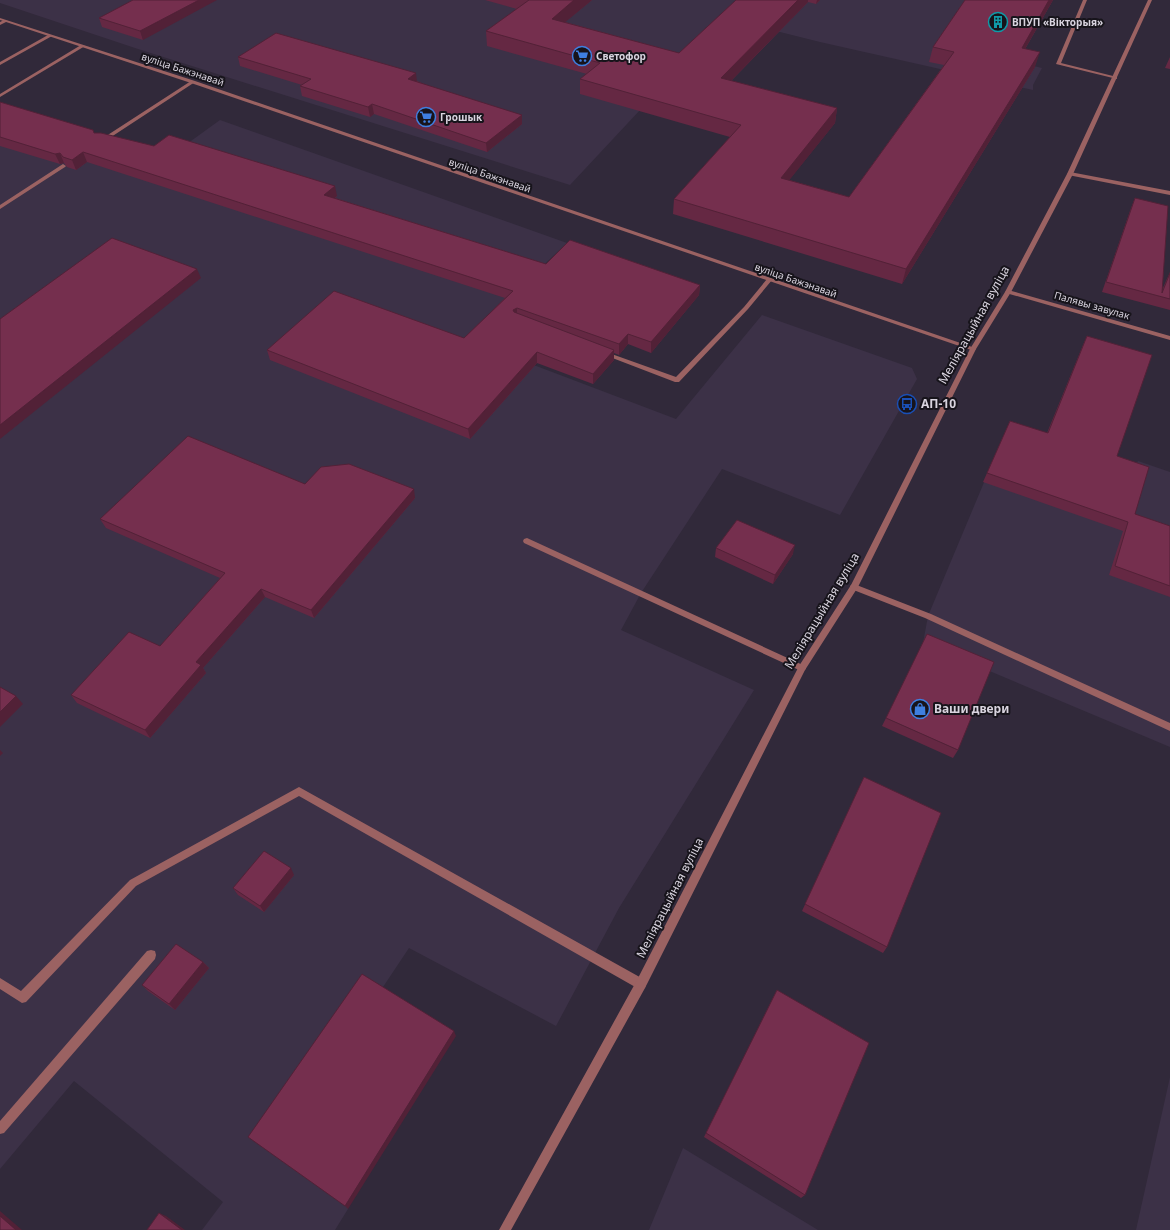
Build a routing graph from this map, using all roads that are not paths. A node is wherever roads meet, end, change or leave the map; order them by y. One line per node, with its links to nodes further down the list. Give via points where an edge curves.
1 (1085, 0): 8 (street, via 1058,64)
2 (1150, 0): 8 (street, Меліярацыйная вуліца)
3 (3, 20): 4 (street); 5 (street, вуліца Бажэнавай)
4 (0, 24)
5 (50, 36): 6 (street, вуліца Бажэнавай); 7 (street)
6 (83, 46): 9 (street, вуліца Бажэнавай); 10 (street)
7 (0, 64)
8 (1115, 78): 13 (street, Меліярацыйная вуліца)
9 (193, 82): 11 (street); 16 (street, вуліца Бажэнавай)
10 (0, 96)
11 (101, 141)
12 (64, 166): 15 (street)
13 (1070, 174): 14 (street); 17 (street, Меліярацыйная вуліца)
14 (1170, 192)
15 (0, 207)
16 (769, 280): 19 (street, вуліца Бажэнавай); 20 (street, via 746,308 677,380)
17 (1008, 292): 18 (street, Палявы завулак); 19 (street, Меліярацыйная вуліца)
18 (1170, 338)
19 (973, 349): 22 (street, Меліярацыйная вуліца)
20 (597, 351)
21 (527, 541): 23 (street)
22 (854, 587): 23 (street, Меліярацыйная вуліца); 24 (street, via 928,616)
23 (802, 668): 27 (street, Меліярацыйная вуліца)
24 (1170, 728)
25 (151, 955): 28 (street)
26 (0, 983): 27 (street, via 22,998 132,883 299,791)
27 (641, 984): 29 (street, Меліярацыйная вуліца)
28 (0, 1129)
29 (506, 1230)

